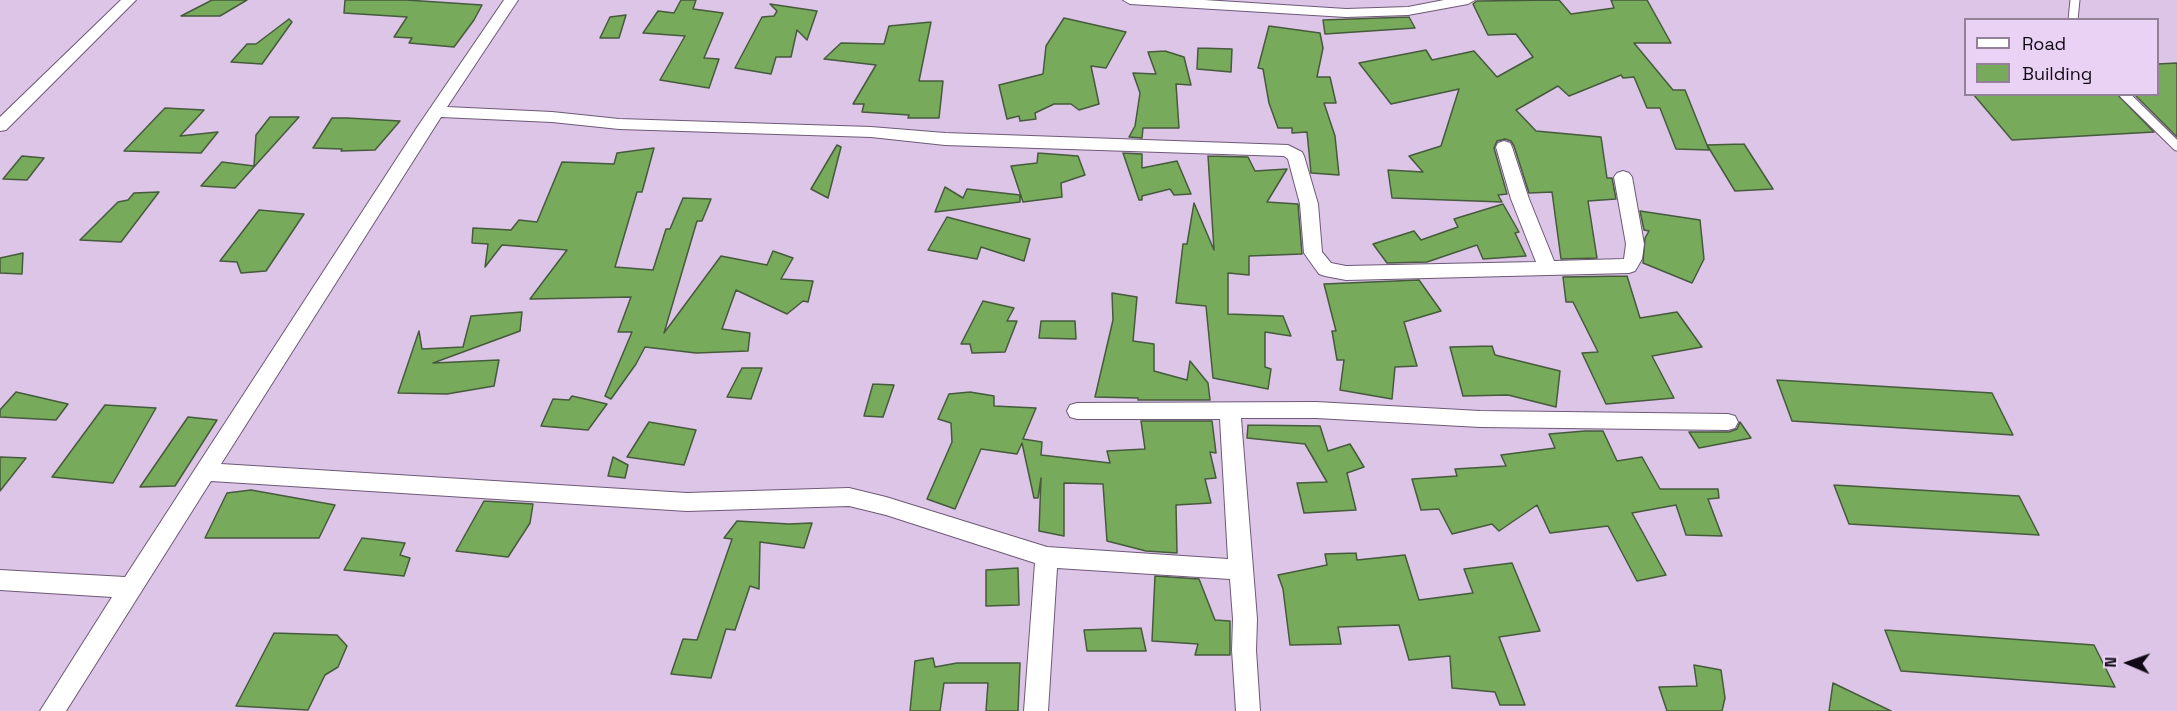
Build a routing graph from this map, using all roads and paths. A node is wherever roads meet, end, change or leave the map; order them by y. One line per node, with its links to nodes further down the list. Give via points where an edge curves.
1 (129, 0): 10 (street)
2 (511, 0): 9 (street)
3 (1130, 0): 6 (street, via 1346,13)
4 (1468, 0): 6 (street)
5 (2074, 0): 7 (lane)
6 (1404, 6)
7 (2073, 18)
8 (2126, 96): 11 (lane)
9 (436, 112): 14 (street, via 619,124 871,132 945,139 1285,150 1296,156 1309,204 1314,253 1324,269 1391,273); 18 (street)
10 (0, 126)
11 (2177, 146)
12 (1504, 147): 14 (street)
13 (1623, 177): 14 (street, via 1635,244 1629,266)
14 (1548, 268)
15 (1230, 410): 16 (street); 17 (street); 20 (street)
16 (1077, 411)
17 (1728, 422)
18 (205, 472): 19 (street, via 687,502 849,497); 22 (street)
19 (1047, 557): 20 (street); 24 (street)
20 (1240, 568): 25 (street)
21 (0, 580): 22 (street)
22 (131, 588): 23 (street)
23 (52, 711)
24 (1036, 711)
25 (1248, 711)

